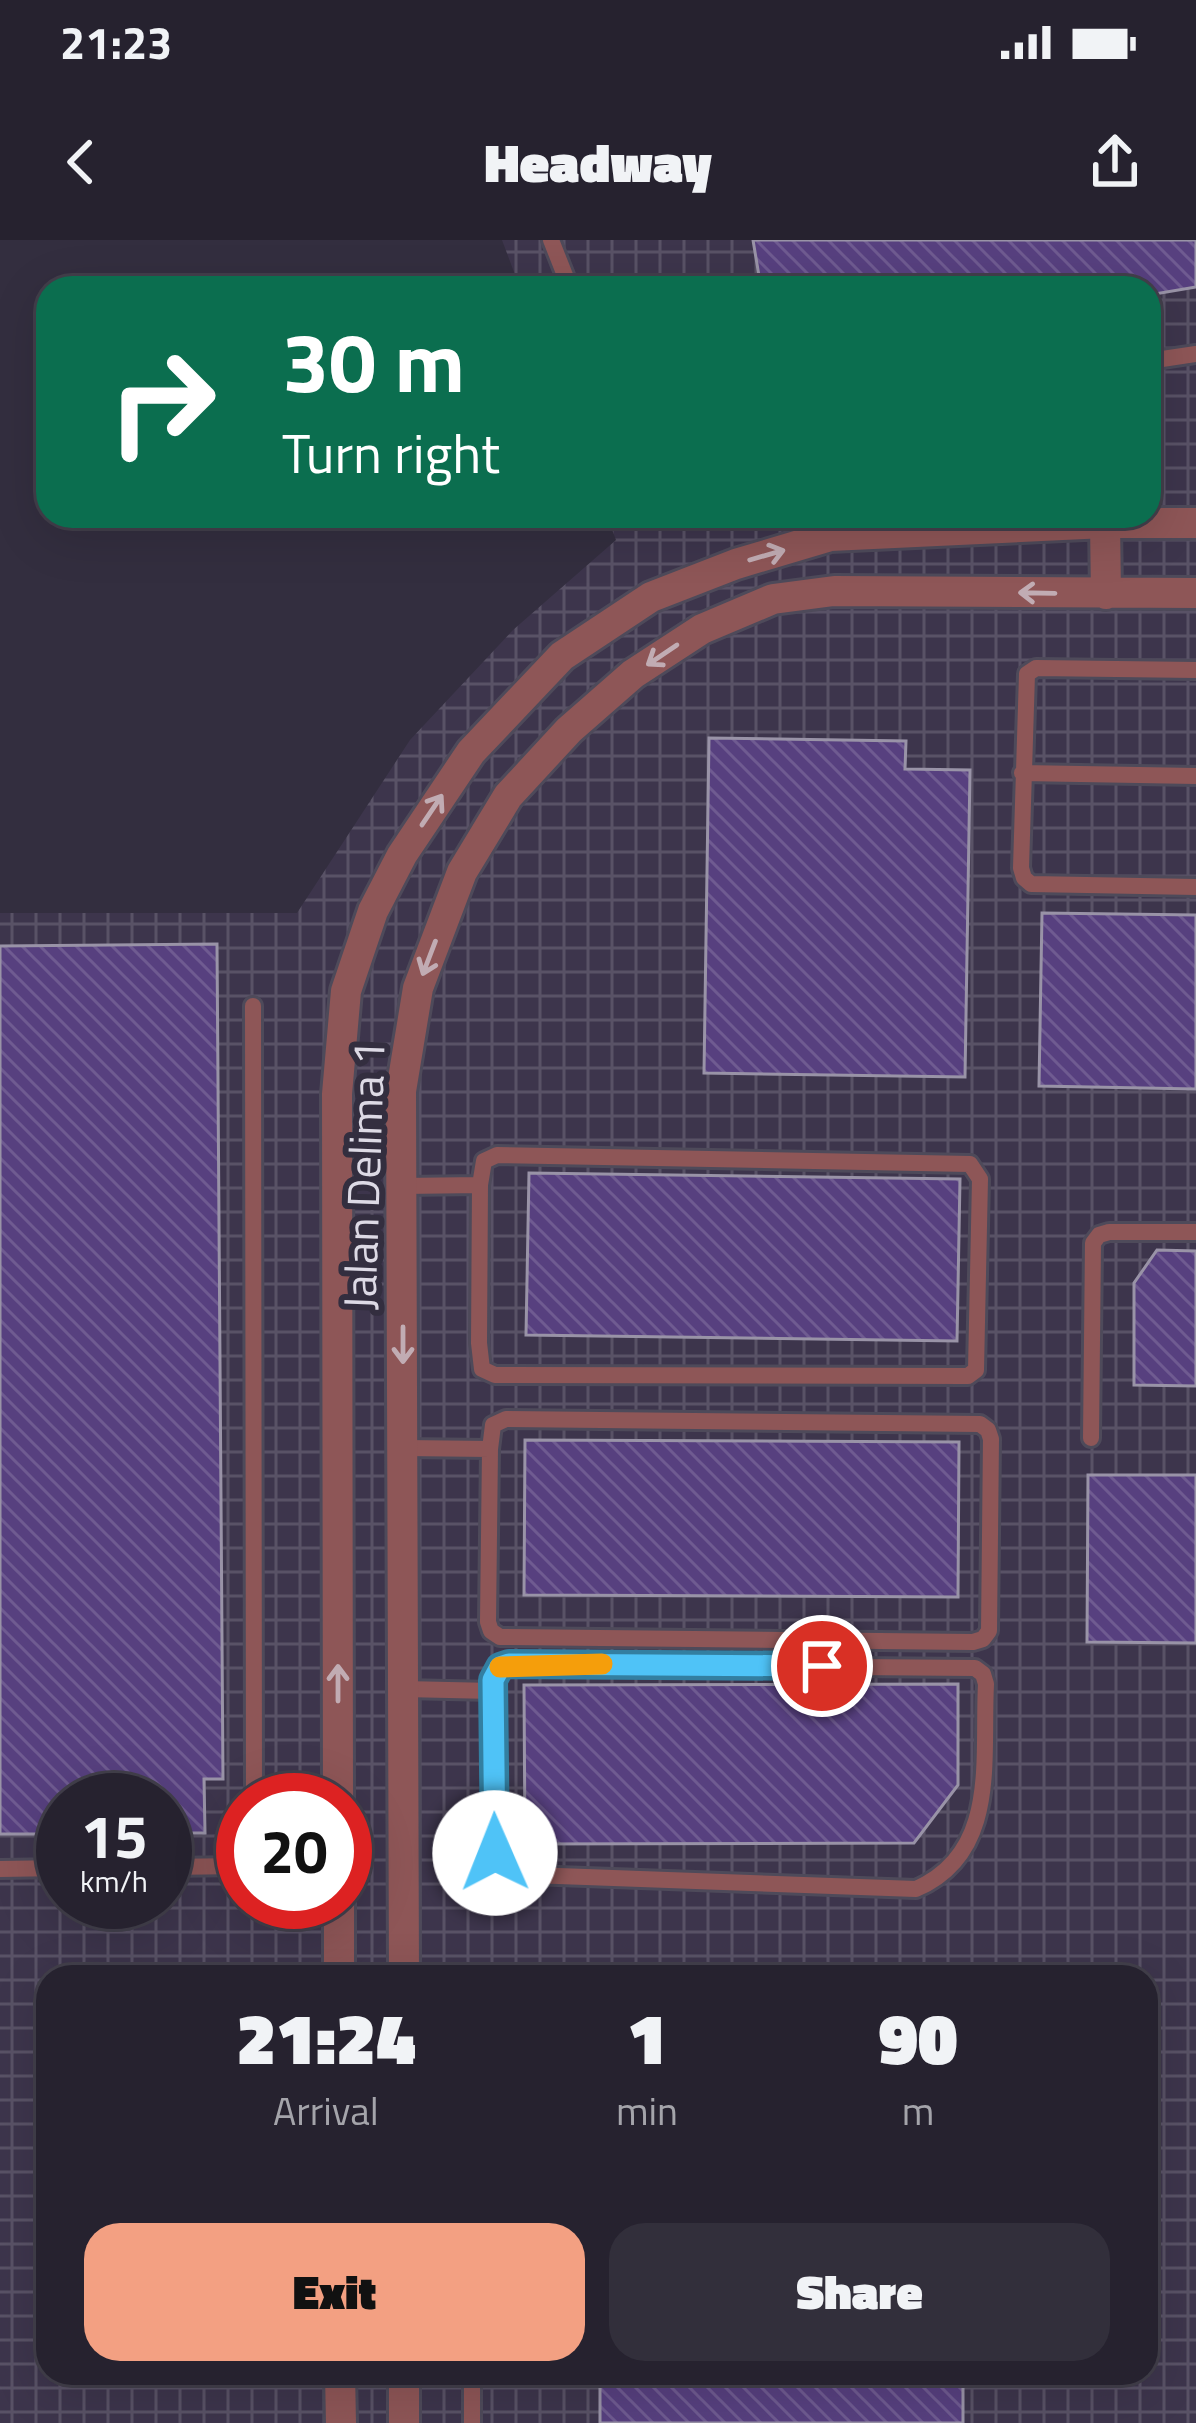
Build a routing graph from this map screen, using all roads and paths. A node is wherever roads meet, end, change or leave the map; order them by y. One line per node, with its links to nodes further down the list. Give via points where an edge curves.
1 (551, 240): 2 (lane)
2 (565, 276)
3 (1196, 354): 4 (lane)
4 (1161, 359)
5 (1161, 523): 6 (street, Jalan Delima 1)
6 (1196, 523)
7 (1000, 528): 25 (street, Jalan Delima 1, one-way to 7, via 337,1094 346,991 402,855 471,752 562,656 651,598 830,536)
8 (1106, 528): 10 (street)
9 (1196, 593): 10 (street, Jalan Delima 1)
10 (1106, 594): 17 (street, Jalan Delima 1, one-way to 17, via 834,591 772,599 702,628 633,674 508,796 462,872 418,988 401,1091)
11 (1196, 670): 12 (lane, via 1036,668 1024,683)
12 (1022, 773): 13 (lane); 14 (lane, via 1021,868 1031,884)
13 (1196, 776)
14 (1196, 887)
15 (253, 1006): 24 (lane)
16 (480, 1185): 16 (lane, via 479,1343 482,1369 495,1375 976,1370 980,1179 970,1164 497,1155 484,1161); 17 (lane)
17 (402, 1186): 20 (street, Jalan Delima 1, one-way to 20)
18 (1196, 1232): 19 (lane, via 1109,1232 1093,1243)
19 (1091, 1438)
20 (404, 1448): 21 (lane); 22 (street, Jalan Delima 1)
21 (490, 1449): 21 (lane, via 493,1425 506,1419 980,1424 992,1439 989,1631 973,1642 500,1637 488,1622)
22 (404, 1689): 23 (lane); 30 (street, Jalan Delima 1)
23 (493, 1691): 23 (lane, via 500,1667 509,1664 975,1668 986,1684 979,1823 953,1865 916,1888 531,1875 506,1867 495,1853)
24 (254, 1773)
25 (338, 1773)
26 (36, 1868): 27 (lane)
27 (0, 1869)
28 (339, 1929): 29 (street)
29 (339, 1965)
30 (404, 1965)
31 (340, 2385): 34 (street)
32 (404, 2385): 35 (street)
33 (472, 2385): 36 (lane)
34 (340, 2423)
35 (404, 2423)
36 (472, 2423)

